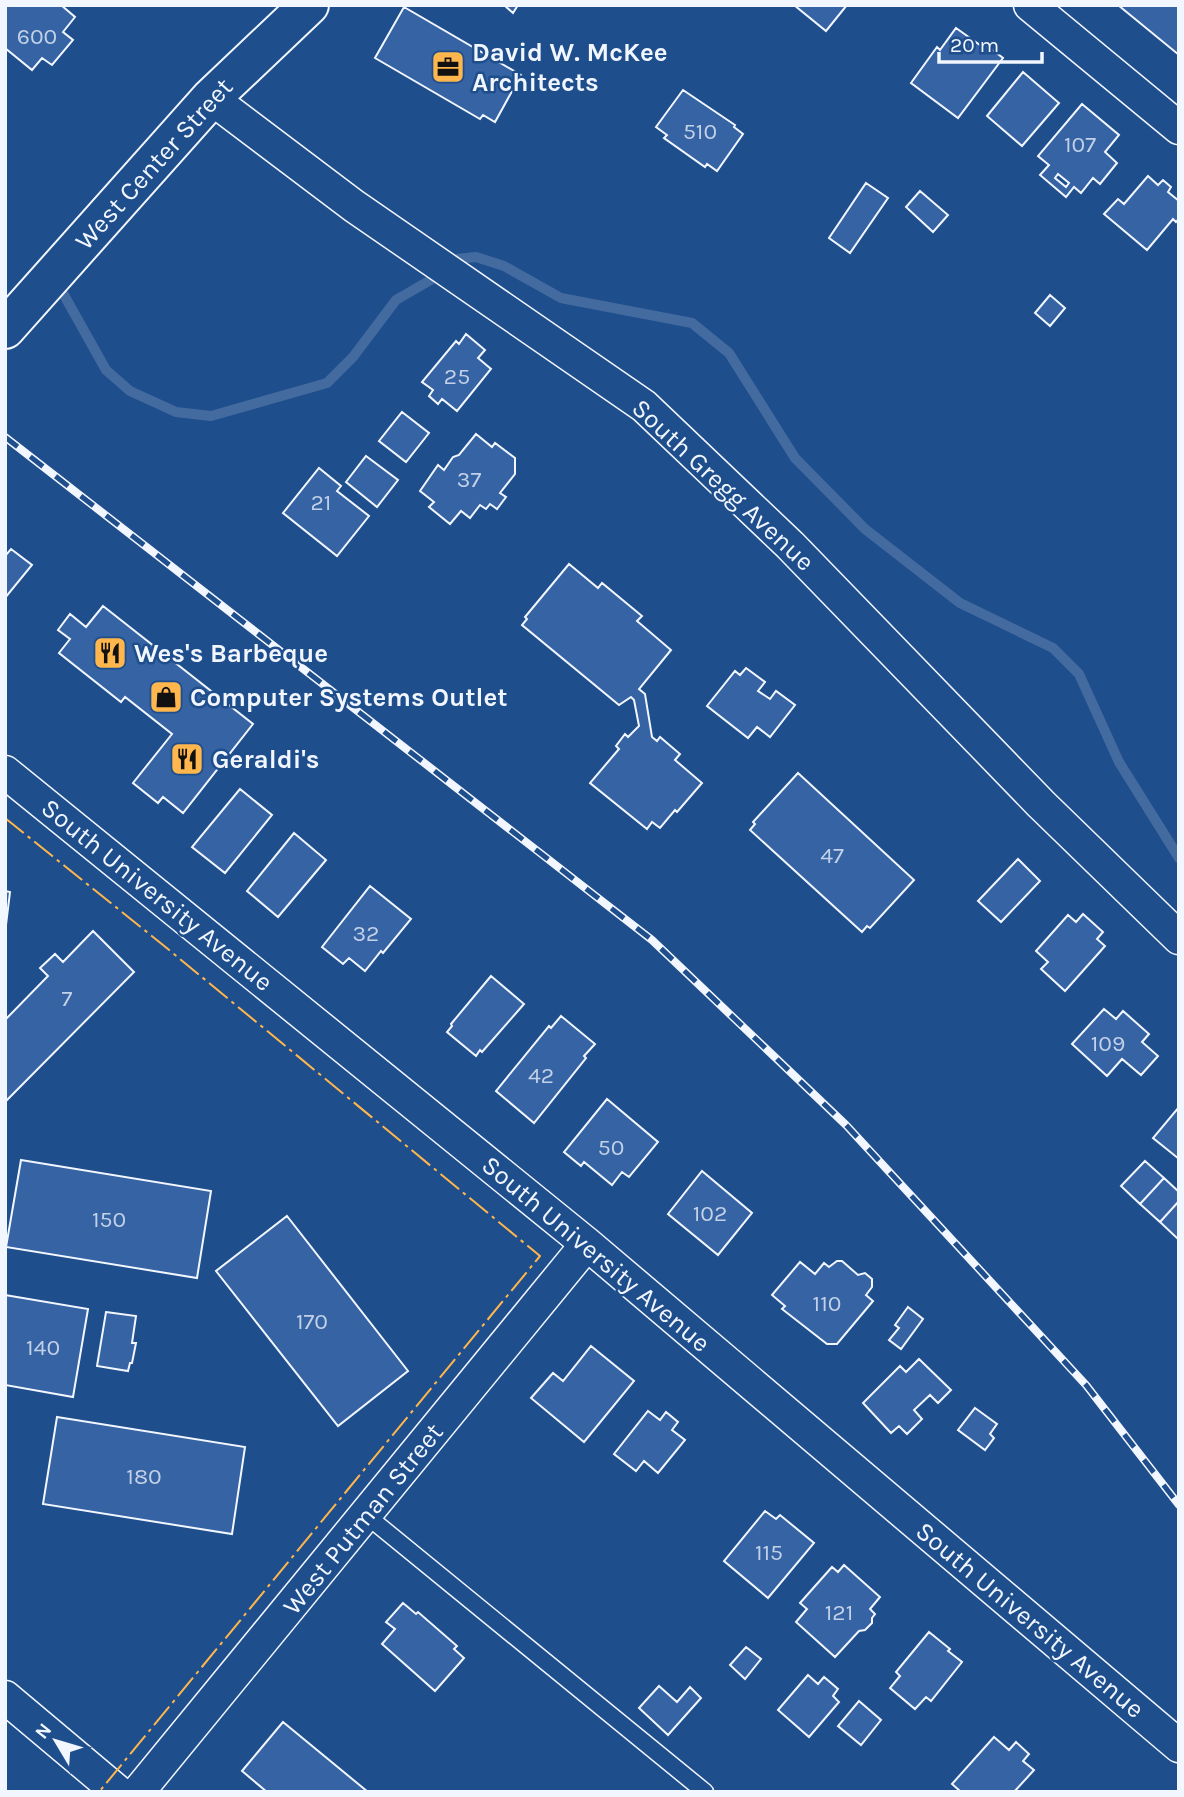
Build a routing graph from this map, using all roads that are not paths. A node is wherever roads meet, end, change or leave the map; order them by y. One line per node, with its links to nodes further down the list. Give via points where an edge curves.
1 (309, 5): 3 (street, West Center Street)
2 (1030, 5): 4 (street)
3 (211, 98): 5 (street, West Center Street); 7 (street, South Gregg Avenue, via 354,206 644,406 790,545 1041,804)
4 (1179, 128)
5 (5, 329)
6 (5, 772): 8 (street, South University Avenue)
7 (1179, 938)
8 (587, 1244): 9 (street, West Putman Street); 11 (street, South University Avenue)
9 (366, 1515): 13 (street, West Putman Street); 14 (lane)
10 (5, 1697): 12 (street)
11 (1179, 1746)
12 (118, 1792)
13 (138, 1792)
14 (705, 1792)

